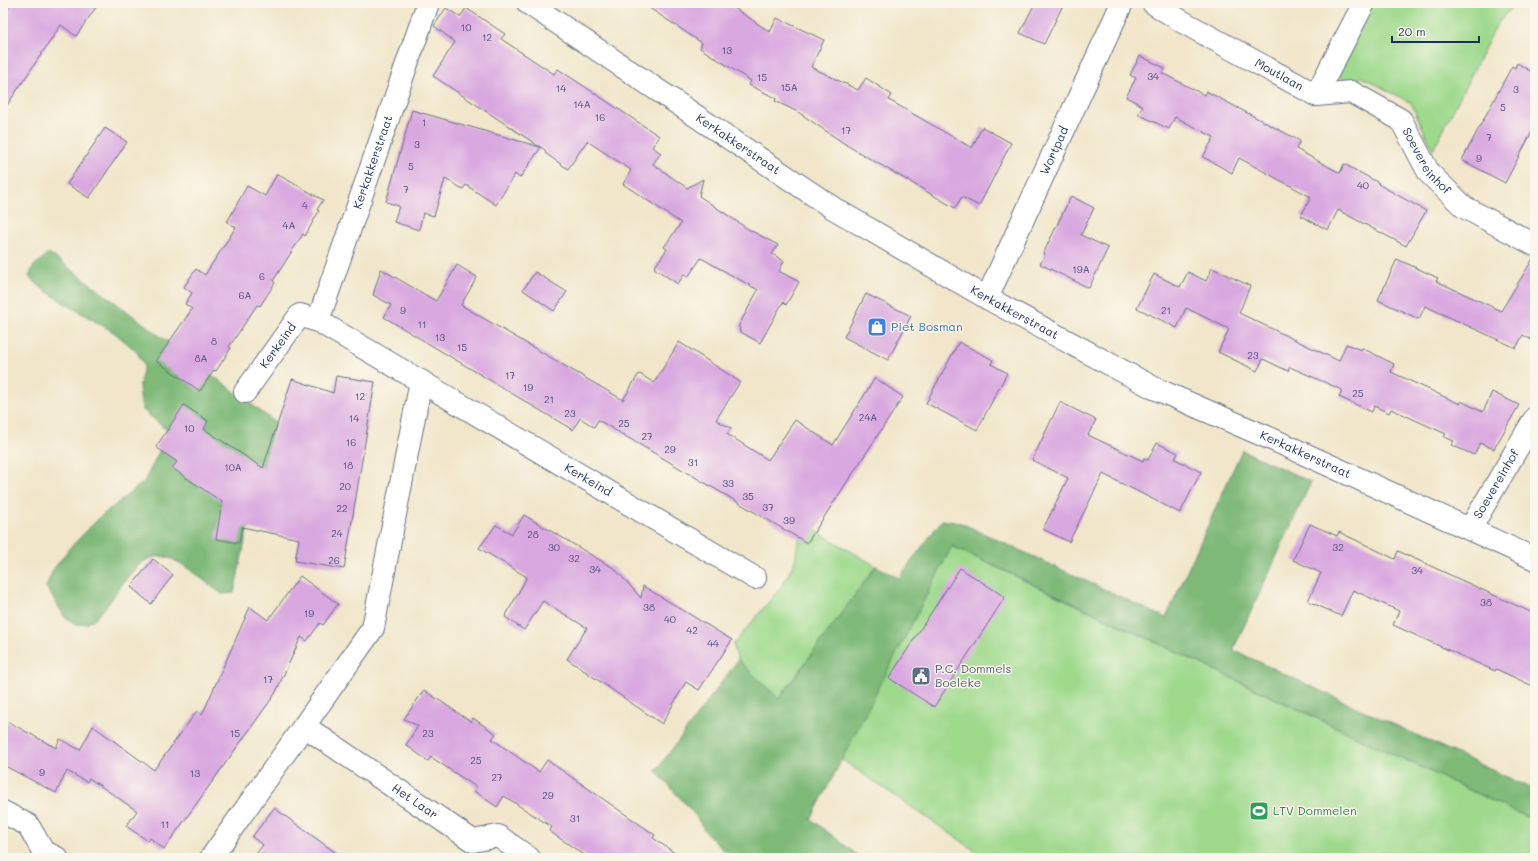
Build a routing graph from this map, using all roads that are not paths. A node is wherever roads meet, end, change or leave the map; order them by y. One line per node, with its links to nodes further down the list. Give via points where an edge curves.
1 (428, 3): 9 (street, Kerkakkerstraat)
2 (528, 3): 8 (street, Kerkakkerstraat, via 833,208)
3 (1122, 3): 8 (street, Wortpad)
4 (1152, 3): 6 (street, Moutlaan)
5 (1364, 3): 6 (street, Moutlaan)
6 (1316, 95): 7 (street, Soevereinhof, via 1351,92 1401,120 1429,173 1464,207)
7 (1535, 245)
8 (987, 298): 13 (street, Kerkakkerstraat, via 1154,388)
9 (318, 321): 10 (street, Kerkeind); 11 (street, Kerkeind, via 300,315)
10 (421, 382): 15 (street, Kerkeind); 16 (street, via 373,628)
11 (245, 392)
12 (1535, 418): 13 (street, Soevereinhof)
13 (1470, 529): 14 (street, Kerkakkerstraat)
14 (1535, 559)
15 (755, 578)
16 (304, 726): 19 (street); 20 (street, Het Laar, via 473,841 498,836)
17 (3, 812): 18 (street, via 28,826)
18 (47, 856)
19 (211, 858)
20 (529, 858)

